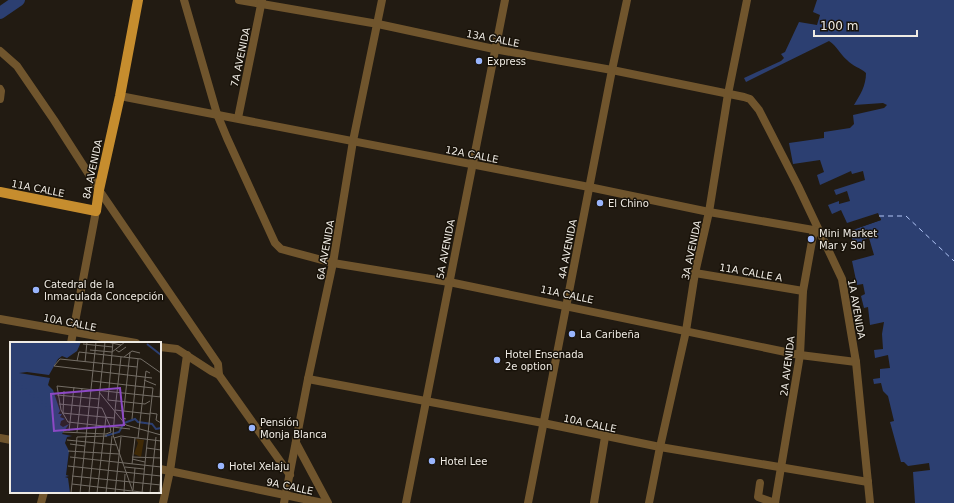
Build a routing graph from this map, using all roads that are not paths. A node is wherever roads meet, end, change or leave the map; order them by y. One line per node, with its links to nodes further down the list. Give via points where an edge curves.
1 (138, 0): 15 (main road, 8A AVENIDA)
2 (184, 0): 18 (street)
3 (239, 0): 8 (street, 13A CALLE)
4 (382, 0): 9 (street, 6A AVENIDA)
5 (505, 0): 10 (street, 5A AVENIDA)
6 (627, 0): 12 (street, 4A AVENIDA)
7 (747, 0): 14 (street, 3A AVENIDA)
8 (262, 2): 9 (street, 13A CALLE); 19 (street, 7A AVENIDA)
9 (378, 24): 10 (street, 13A CALLE); 20 (street, 6A AVENIDA)
10 (494, 49): 12 (street, 13A CALLE); 21 (street, 5A AVENIDA)
11 (0, 51): 23 (street, via 17,66)
12 (612, 70): 14 (street, 13A CALLE); 22 (street, 4A AVENIDA)
13 (1, 90): 17 (street)
14 (728, 94): 16 (street, 13A CALLE); 26 (street, 3A AVENIDA)
15 (120, 96): 18 (street, 12A CALLE); 23 (main road, 8A AVENIDA)
16 (744, 97): 27 (street, 1A AVENIDA, via 750,99 759,110 798,186)
17 (0, 100)
18 (217, 114): 19 (street, 12A CALLE); 28 (street, 11A CALLE, via 278,247)
19 (238, 118): 20 (street, 12A CALLE)
20 (353, 141): 21 (street, 12A CALLE); 28 (street, 6A AVENIDA)
21 (473, 164): 22 (street, 12A CALLE); 30 (street, 5A AVENIDA)
22 (589, 187): 26 (street, 12A CALLE); 32 (street, 4A AVENIDA)
23 (99, 190): 25 (main road, 8A AVENIDA); 42 (street, via 218,364)
24 (0, 192): 25 (main road, 11A CALLE)
25 (96, 211): 35 (street, 8A AVENIDA)
26 (710, 212): 27 (street, 12A CALLE); 29 (street, 3A AVENIDA)
27 (816, 231): 31 (street, 2A AVENIDA); 41 (street, 1A AVENIDA, via 842,279)
28 (333, 263): 30 (street, 11A CALLE); 43 (street, 6A AVENIDA)
29 (696, 273): 31 (street, 11A CALLE A); 34 (street, 3A AVENIDA)
30 (449, 282): 32 (street, 11A CALLE); 44 (street, 5A AVENIDA)
31 (803, 291): 40 (street, 2A AVENIDA)
32 (566, 306): 34 (street, 11A CALLE); 45 (street, 4A AVENIDA)
33 (0, 319): 35 (street, 10A CALLE)
34 (686, 331): 40 (street, 11A CALLE); 50 (street, 3A AVENIDA)
35 (73, 332): 36 (street, 8A AVENIDA); 37 (street, 10A CALLE)
36 (71, 342)
37 (130, 342)
38 (161, 347): 39 (street)
39 (187, 355): 42 (street); 53 (street)
40 (800, 355): 41 (street, 11A CALLE); 51 (street, 2A AVENIDA)
41 (856, 362): 55 (street, 1A AVENIDA)
42 (219, 375): 54 (street)
43 (308, 379): 44 (street, 10A CALLE); 49 (street, 6A AVENIDA)
44 (426, 402): 45 (street, 10A CALLE); 63 (street, 5A AVENIDA)
45 (543, 423): 46 (street, 10A CALLE); 64 (street, 4A AVENIDA)
46 (605, 437): 50 (street, 10A CALLE); 65 (street)
47 (0, 438): 48 (street)
48 (10, 440)
49 (296, 443): 54 (street, 6A AVENIDA); 62 (street)
50 (660, 447): 51 (street, 10A CALLE); 66 (street, 3A AVENIDA)
51 (782, 467): 55 (street, 10A CALLE); 67 (street, 2A AVENIDA)
52 (161, 469): 53 (street, 9A CALLE)
53 (170, 471): 58 (street, 9A CALLE); 60 (street)
54 (290, 475): 58 (street, 6A AVENIDA)
55 (868, 482): 68 (street, 1A AVENIDA)
56 (760, 483): 67 (street, via 758,498)
57 (44, 493): 59 (street)
58 (285, 499): 61 (street, 9A CALLE)
59 (41, 503)
60 (163, 503)
61 (323, 503)
62 (328, 503)
63 (406, 503)
64 (528, 503)
65 (594, 503)
66 (649, 503)
67 (775, 503)
68 (870, 503)

